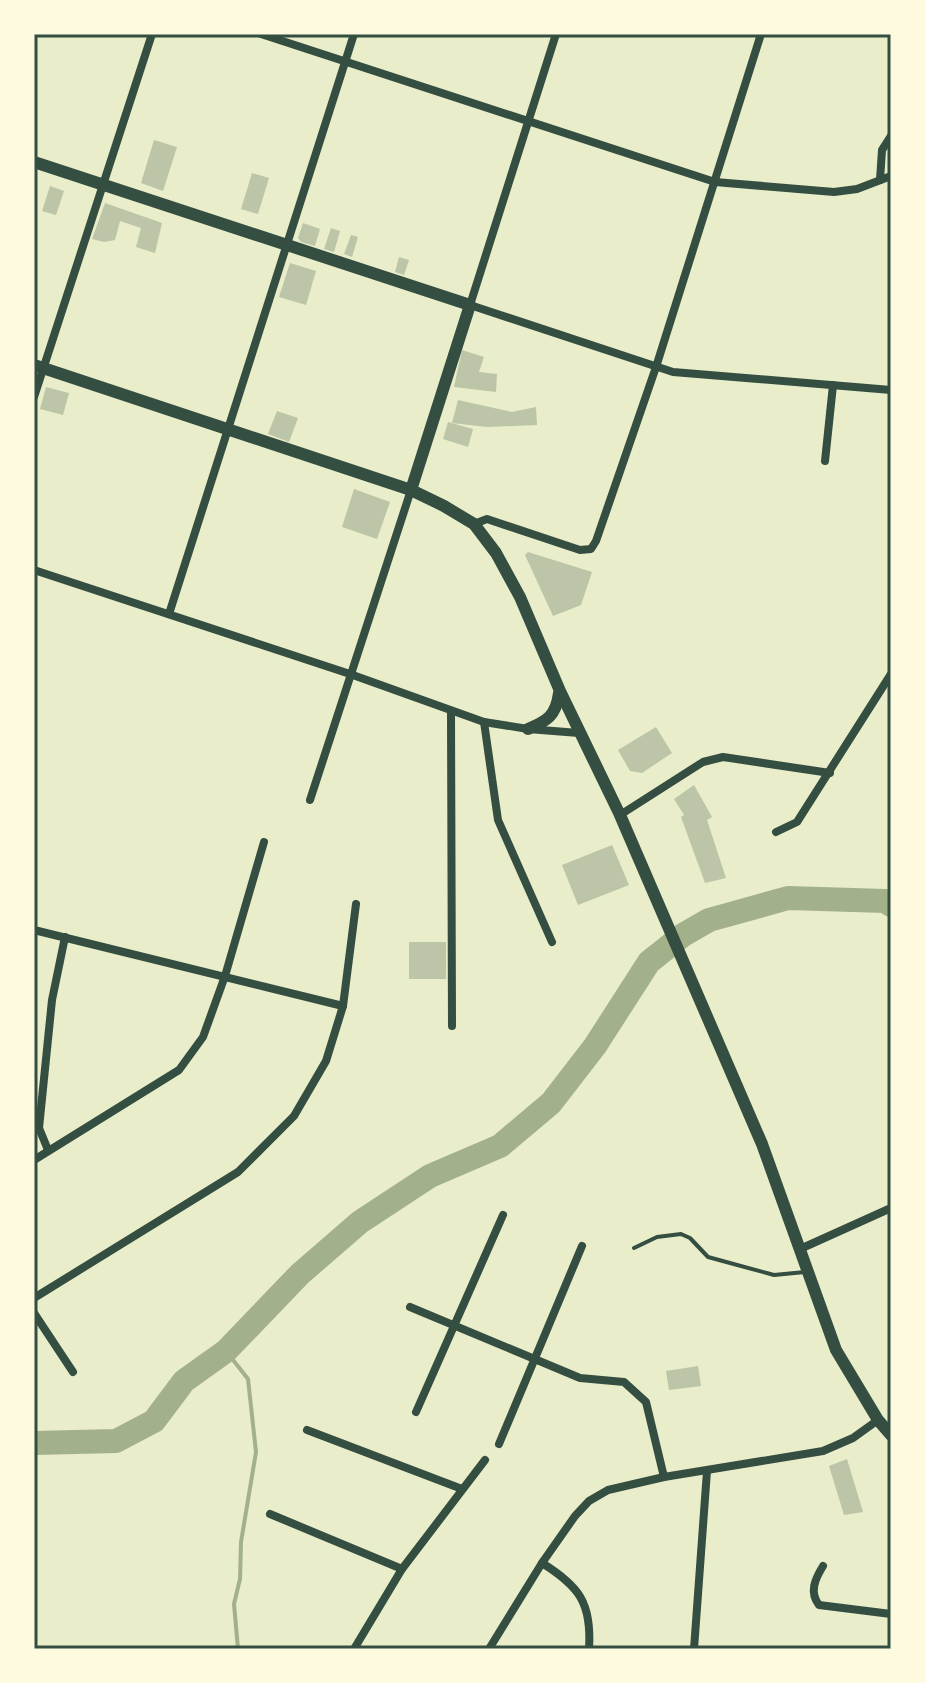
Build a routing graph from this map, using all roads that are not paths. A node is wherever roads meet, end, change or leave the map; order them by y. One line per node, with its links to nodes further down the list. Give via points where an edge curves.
1 (152, 34): 13 (street)
2 (261, 34): 6 (street)
3 (354, 34): 6 (street)
4 (556, 34): 7 (street)
5 (761, 34): 12 (street)
6 (345, 61): 7 (street); 14 (street)
7 (527, 122): 12 (street); 15 (street)
8 (891, 136): 11 (street, via 882,150)
9 (34, 162): 13 (main road)
10 (891, 176): 11 (street)
11 (880, 180): 12 (street, via 834,192)
12 (715, 182): 17 (street)
13 (103, 185): 14 (main road); 16 (street)
14 (287, 244): 15 (main road); 21 (street)
15 (470, 305): 17 (street); 23 (main road)
16 (39, 366): 20 (street); 21 (main road)
17 (656, 367): 18 (street); 24 (street, via 591,549 580,550 487,519)
18 (833, 385): 19 (street); 22 (street)
19 (891, 390)
20 (34, 397)
21 (227, 430): 23 (main road); 26 (street)
22 (825, 461)
23 (411, 490): 24 (main road); 27 (street)
24 (474, 524): 29 (main road, via 520,597)
25 (34, 570): 26 (street)
26 (169, 614): 27 (street)
27 (350, 674): 30 (street); 35 (street)
28 (891, 674): 34 (street)
29 (560, 691): 32 (main road, via 552,716); 33 (main road)
30 (451, 712): 31 (street); 45 (street)
31 (484, 722): 32 (street); 42 (street, via 498,820)
32 (528, 729): 33 (street)
33 (579, 733): 36 (main road)
34 (830, 773): 36 (street, via 713,759); 37 (street, via 797,822)
35 (310, 800)
36 (620, 815): 52 (main road, via 762,1144)
37 (776, 832)
38 (264, 842): 43 (street)
39 (356, 904): 44 (street)
40 (34, 930): 41 (street)
41 (65, 937): 43 (street); 46 (street, via 52,1000 39,1128)
42 (552, 942)
43 (225, 976): 44 (street); 46 (street, via 203,1037 179,1070)
44 (343, 1006): 54 (street, via 326,1061 294,1116 238,1172)
45 (452, 1026)
46 (48, 1150): 47 (street)
47 (34, 1160)
48 (891, 1208): 52 (street)
49 (503, 1215): 57 (street)
50 (582, 1246): 58 (street)
51 (634, 1248): 53 (lane, via 681,1234 708,1257 774,1275)
52 (800, 1249): 53 (main road)
53 (808, 1272): 61 (main road, via 836,1350)
54 (34, 1298)
55 (410, 1307): 57 (street)
56 (34, 1313): 59 (street)
57 (455, 1326): 58 (street); 60 (street)
58 (535, 1360): 64 (street); 67 (street, via 580,1378 624,1382 635,1391 646,1402)
59 (73, 1372)
60 (416, 1412)
61 (878, 1420): 63 (main road); 66 (street, via 823,1451)
62 (307, 1430): 68 (street)
63 (891, 1435)
64 (499, 1444)
65 (485, 1460): 68 (street)
66 (707, 1471): 67 (street); 77 (street)
67 (664, 1477): 70 (street, via 608,1490 589,1501)
68 (462, 1489): 72 (street)
69 (270, 1514): 72 (street)
70 (542, 1563): 75 (street); 76 (street, via 580,1592)
71 (823, 1566): 73 (street, via 814,1588 819,1605)
72 (402, 1569): 74 (street)
73 (891, 1614)
74 (354, 1649)
75 (489, 1649)
76 (589, 1649)
77 (694, 1649)

